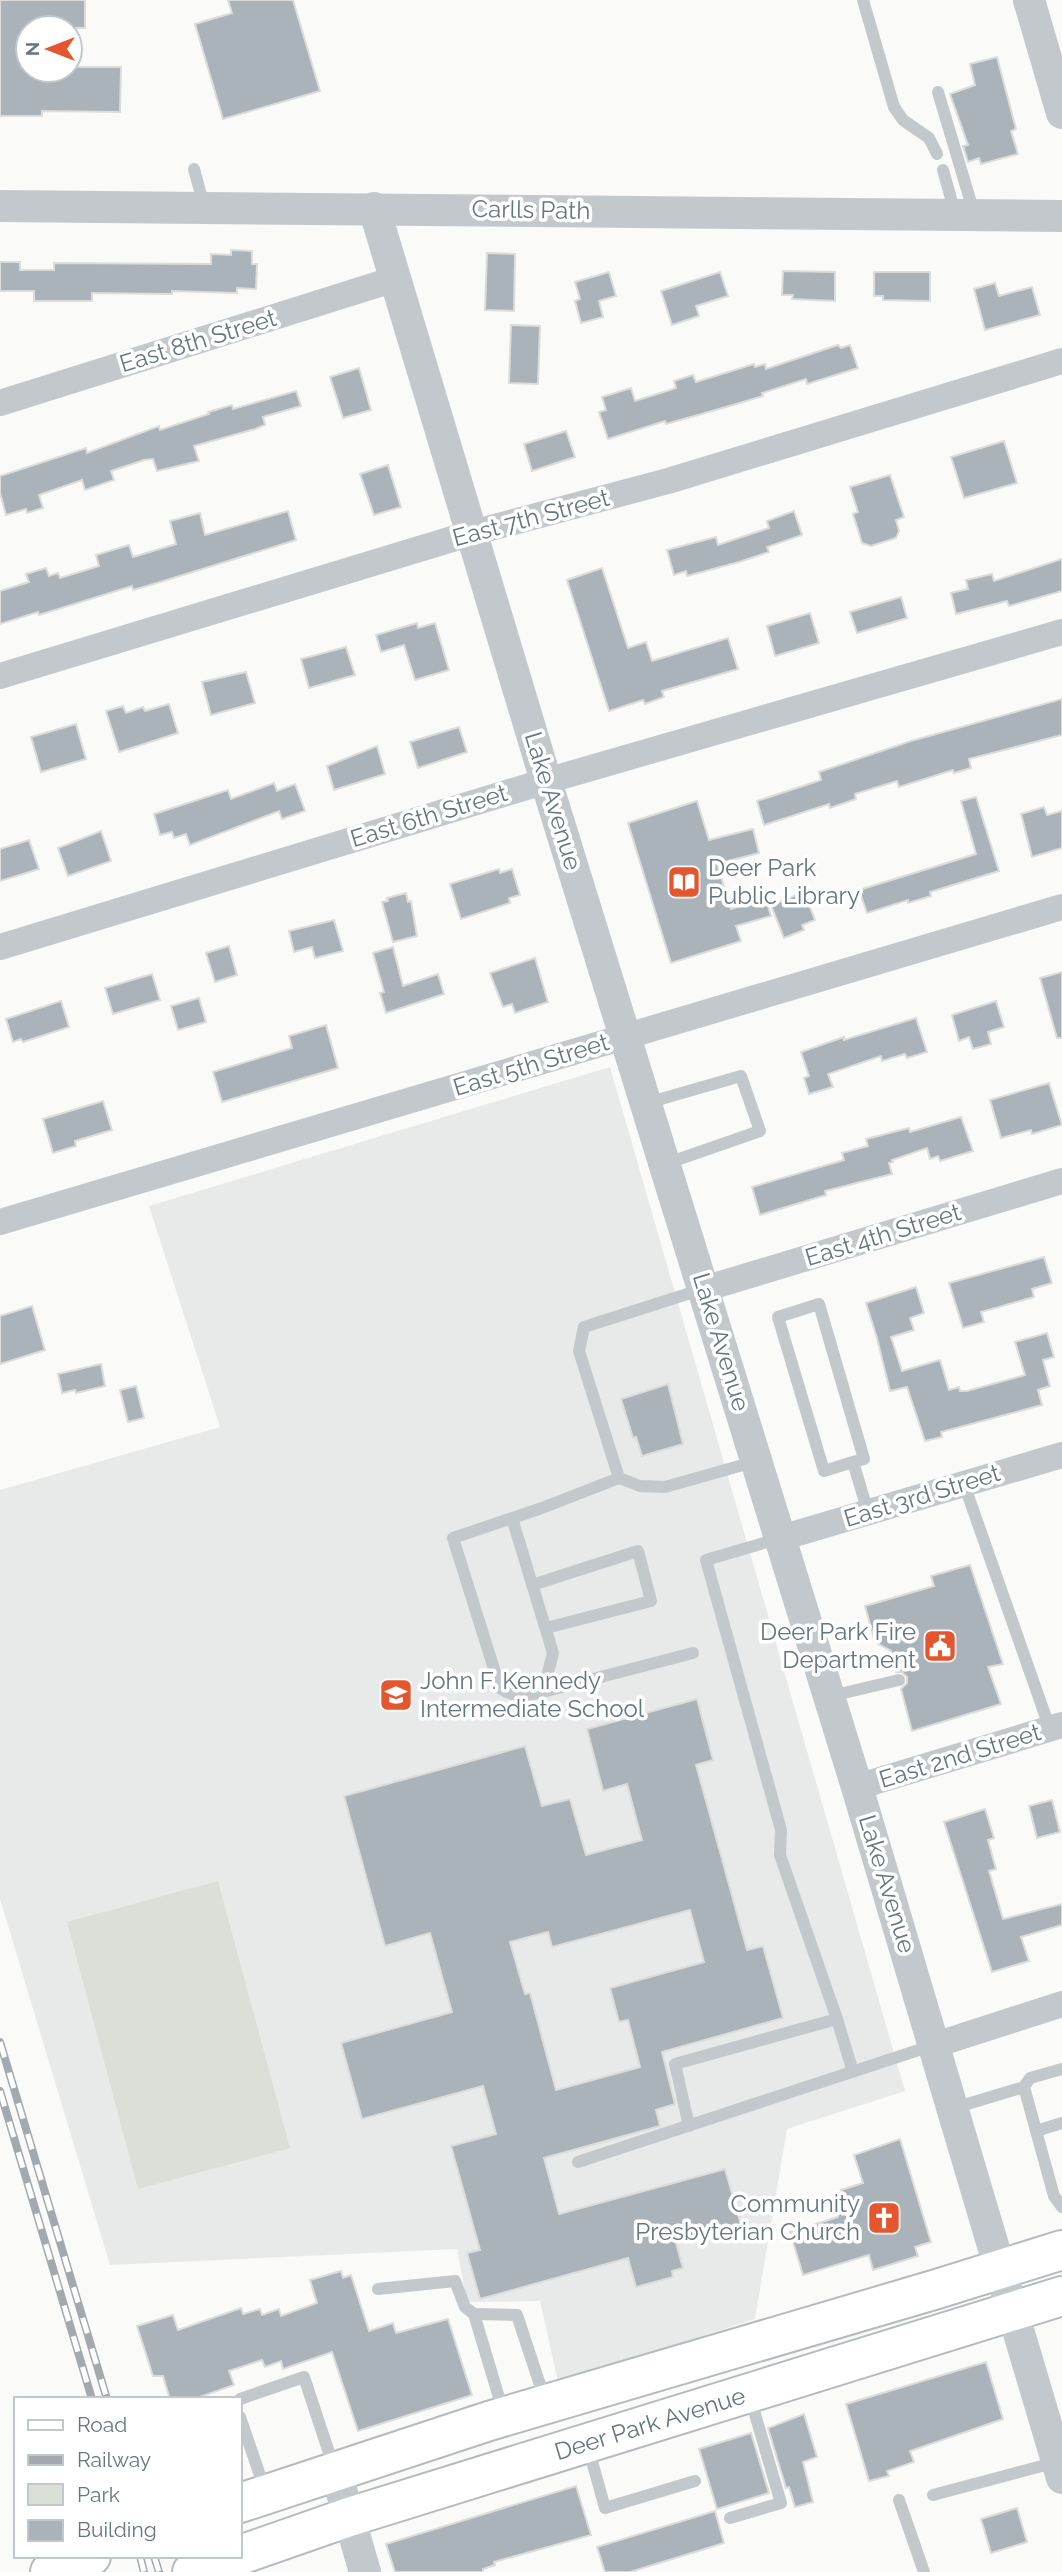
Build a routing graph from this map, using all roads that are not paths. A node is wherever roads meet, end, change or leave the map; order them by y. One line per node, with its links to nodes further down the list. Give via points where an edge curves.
1 (863, 0): 5 (lane, via 894,107 902,120 929,138)
2 (1029, 0): 4 (street)
3 (939, 92): 11 (lane)
4 (1062, 113)
5 (937, 154)
6 (194, 169): 9 (lane)
7 (943, 170): 11 (lane)
8 (0, 206): 9 (street, Carlls Path)
9 (204, 208): 10 (street, Carlls Path)
10 (374, 208): 11 (street, Carlls Path); 13 (street, Lake Avenue)
11 (965, 215): 12 (street, Carlls Path)
12 (1062, 216)
13 (395, 279): 15 (street, East 8th Street); 16 (street, Lake Avenue)
14 (1062, 361): 16 (street, East 7th Street, via 668,481)
15 (0, 403)
16 (472, 533): 18 (street, East 7th Street); 19 (street, Lake Avenue)
17 (1062, 632): 19 (street, East 6th Street)
18 (0, 676)
19 (546, 780): 21 (street, East 6th Street); 22 (street, Lake Avenue)
20 (1062, 907): 22 (street, East 5th Street)
21 (0, 947)
22 (625, 1036): 23 (street, Lake Avenue); 26 (street, East 5th Street)
23 (646, 1103): 24 (street, Lake Avenue); 24 (lane, via 741,1076 760,1131)
24 (665, 1164): 27 (street, Lake Avenue)
25 (1062, 1181): 27 (street, East 4th Street)
26 (2, 1215)
27 (704, 1289): 29 (street, Lake Avenue); 31 (lane, via 584,1327 579,1351)
28 (1062, 1455): 32 (street, East 3rd Street)
29 (757, 1461): 31 (lane, via 665,1487 640,1486); 35 (street, Lake Avenue)
30 (853, 1462): 30 (lane, via 864,1459 819,1304 778,1317 824,1471); 33 (lane)
31 (619, 1478): 34 (lane)
32 (964, 1484): 33 (street, East 3rd Street); 42 (lane)
33 (869, 1512): 35 (street, East 3rd Street)
34 (512, 1518): 36 (lane); 40 (lane, via 453,1538 500,1688 510,1695)
35 (781, 1538): 41 (street, Lake Avenue); 45 (lane, via 706,1560 780,1829 780,1856)
36 (532, 1585): 37 (lane); 37 (lane, via 638,1551 651,1601)
37 (545, 1628): 40 (lane, via 553,1653)
38 (693, 1653): 40 (lane)
39 (898, 1680): 41 (lane)
40 (543, 1692)
41 (830, 1696): 43 (street, Lake Avenue)
42 (1056, 1727): 43 (street, East 2nd Street)
43 (858, 1787): 46 (street, Lake Avenue)
44 (1062, 2004): 46 (street)
45 (837, 2019): 48 (lane); 52 (lane, via 675,2064)
46 (935, 2045): 48 (lane); 50 (street, Lake Avenue)
47 (1062, 2069): 49 (lane, via 1030,2078)
48 (853, 2072): 52 (lane)
49 (1024, 2087): 50 (lane); 53 (lane)
50 (954, 2108): 57 (street, Lake Avenue)
51 (1062, 2123): 53 (lane)
52 (688, 2126): 54 (lane)
53 (1036, 2131): 55 (lane, via 1054,2196)
54 (578, 2162)
55 (1062, 2207)
56 (1062, 2250): 57 (main road, Deer Park Avenue)
57 (1001, 2268): 60 (street, Lake Avenue); 64 (main road, Deer Park Avenue)
58 (378, 2289): 61 (lane, via 455,2281 465,2308)
59 (1062, 2296): 60 (main road, Deer Park Avenue)
60 (1014, 2311): 62 (main road, Deer Park Avenue); 68 (street, Lake Avenue)
61 (474, 2314): 64 (lane, via 517,2315); 65 (lane)
62 (749, 2393): 67 (main road, Deer Park Avenue); 75 (lane, via 781,2502)
63 (242, 2398): 69 (lane, via 304,2377)
64 (546, 2404): 65 (main road, Deer Park Avenue)
65 (504, 2416): 69 (main road, Deer Park Avenue)
66 (242, 2430): 72 (lane)
67 (587, 2444): 70 (lane, via 605,2508); 74 (main road, Deer Park Avenue)
68 (1060, 2470): 71 (lane)
69 (335, 2472): 72 (main road, Deer Park Avenue); 74 (street)
70 (695, 2481)
71 (933, 2494)
72 (253, 2499)
73 (899, 2500): 82 (lane)
74 (349, 2517): 76 (main road, Deer Park Avenue); 81 (street)
75 (730, 2518)
76 (242, 2555)
77 (86, 2558): 79 (main road)
78 (233, 2558): 80 (main road, Deer Park Avenue)
79 (50, 2572)
80 (192, 2572)
81 (365, 2572)
82 (924, 2572)

